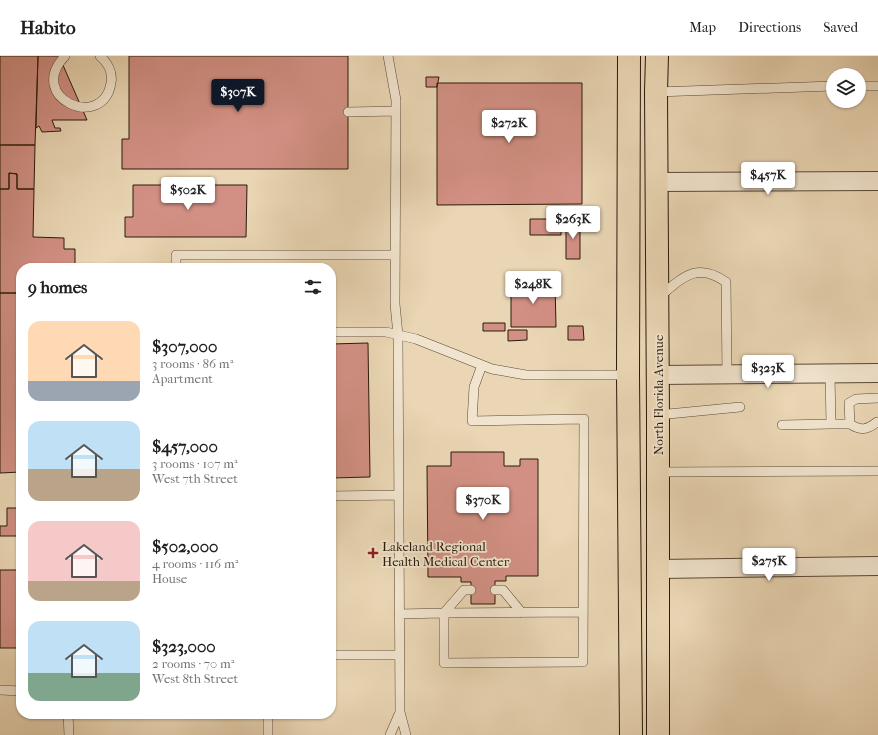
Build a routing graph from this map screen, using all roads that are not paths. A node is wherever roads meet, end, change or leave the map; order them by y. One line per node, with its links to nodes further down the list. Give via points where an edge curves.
1 (65, 56): 2 (lane, via 55,71 56,89 68,104 86,108 96,105 103,99 109,92 112,82 108,64)
2 (100, 56)
3 (388, 56): 10 (lane)
4 (629, 56): 22 (main road)
5 (657, 56): 9 (main road, North Florida Avenue)
6 (826, 86): 9 (lane)
7 (866, 86): 8 (lane)
8 (878, 86)
9 (656, 92): 13 (main road, North Florida Avenue)
10 (396, 111): 11 (lane); 14 (lane)
11 (348, 112)
12 (878, 181): 13 (street)
13 (658, 182): 16 (main road, North Florida Avenue)
14 (395, 255): 15 (lane, via 176,255); 18 (lane)
15 (176, 263)
16 (658, 298): 23 (main road, North Florida Avenue); 24 (lane, via 688,274 715,274 726,282)
17 (336, 332): 18 (lane, via 386,332)
18 (398, 335): 19 (lane, via 416,339); 34 (lane)
19 (482, 365): 22 (lane, via 526,375); 40 (lane, via 474,387 472,420 584,419)
20 (878, 373): 21 (street)
21 (830, 374): 24 (street); 29 (lane)
22 (628, 375): 55 (main road)
23 (658, 375): 24 (street); 27 (main road, North Florida Avenue)
24 (727, 375)
25 (877, 401): 30 (lane, via 856,399 849,403)
26 (740, 407): 27 (lane)
27 (658, 415): 33 (main road, North Florida Avenue)
28 (877, 422): 30 (lane, via 868,429 858,430)
29 (831, 424): 30 (lane); 31 (lane)
30 (850, 424)
31 (782, 425)
32 (878, 471): 33 (lane)
33 (658, 472): 37 (main road, North Florida Avenue)
34 (398, 495): 35 (lane); 42 (lane)
35 (336, 496)
36 (878, 566): 37 (street)
37 (659, 569): 56 (main road, North Florida Avenue)
38 (471, 590): 43 (lane, via 464,590)
39 (495, 590): 41 (lane, via 503,590)
40 (583, 612): 41 (lane); 43 (lane, via 583,662 444,663)
41 (522, 613): 43 (lane)
42 (399, 614): 43 (lane); 44 (lane)
43 (444, 614)
44 (399, 655): 45 (lane); 48 (lane)
45 (336, 656)
46 (0, 690): 47 (lane)
47 (16, 691)
48 (400, 712): 53 (lane); 54 (lane)
49 (68, 719): 51 (lane)
50 (268, 719): 52 (lane)
51 (69, 735)
52 (268, 735)
53 (390, 735)
54 (406, 735)
55 (631, 735)
56 (658, 735)

